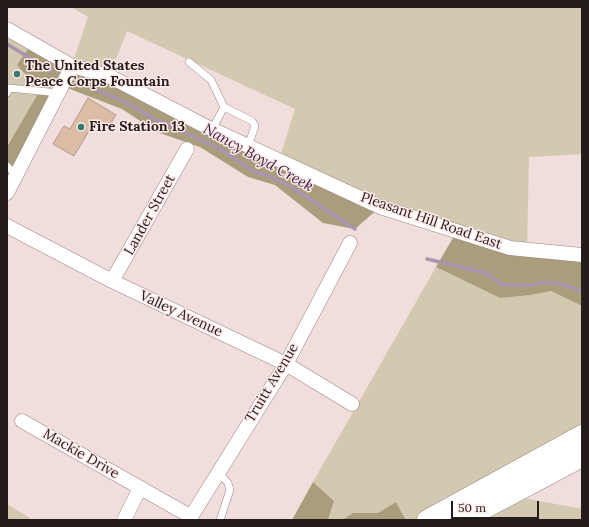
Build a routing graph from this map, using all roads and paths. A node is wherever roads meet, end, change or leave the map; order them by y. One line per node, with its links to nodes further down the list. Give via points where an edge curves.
1 (7, 29): 3 (street, Pleasant Hill Road East)
2 (189, 62): 6 (lane, via 211,80)
3 (72, 66): 5 (street); 7 (street, Pleasant Hill Road East, via 109,76)
4 (7, 93): 5 (lane, via 9,88)
5 (59, 93): 10 (street)
6 (224, 107): 7 (lane); 8 (lane, via 252,121 255,126)
7 (212, 130): 8 (street, Pleasant Hill Road East)
8 (248, 146): 14 (street, Pleasant Hill Road East, via 380,207 510,248)
9 (187, 149): 15 (street, Lander Street)
10 (12, 170): 11 (street)
11 (7, 193)
12 (7, 226): 15 (street, Valley Avenue)
13 (350, 243): 16 (street, Truitt Avenue)
14 (582, 255)
15 (112, 281): 16 (street, Valley Avenue)
16 (286, 364): 17 (street, Valley Avenue); 21 (street, Truitt Avenue)
17 (352, 404)
18 (22, 421): 22 (street, Mackie Drive)
19 (582, 435): 26 (main road)
20 (582, 457): 27 (main road)
21 (218, 472): 23 (street, Truitt Avenue); 25 (lane, via 228,483 230,490)
22 (140, 488): 23 (street, Mackie Drive); 24 (street)
23 (190, 518)
24 (124, 520)
25 (220, 520)
26 (427, 520)
27 (463, 520)

